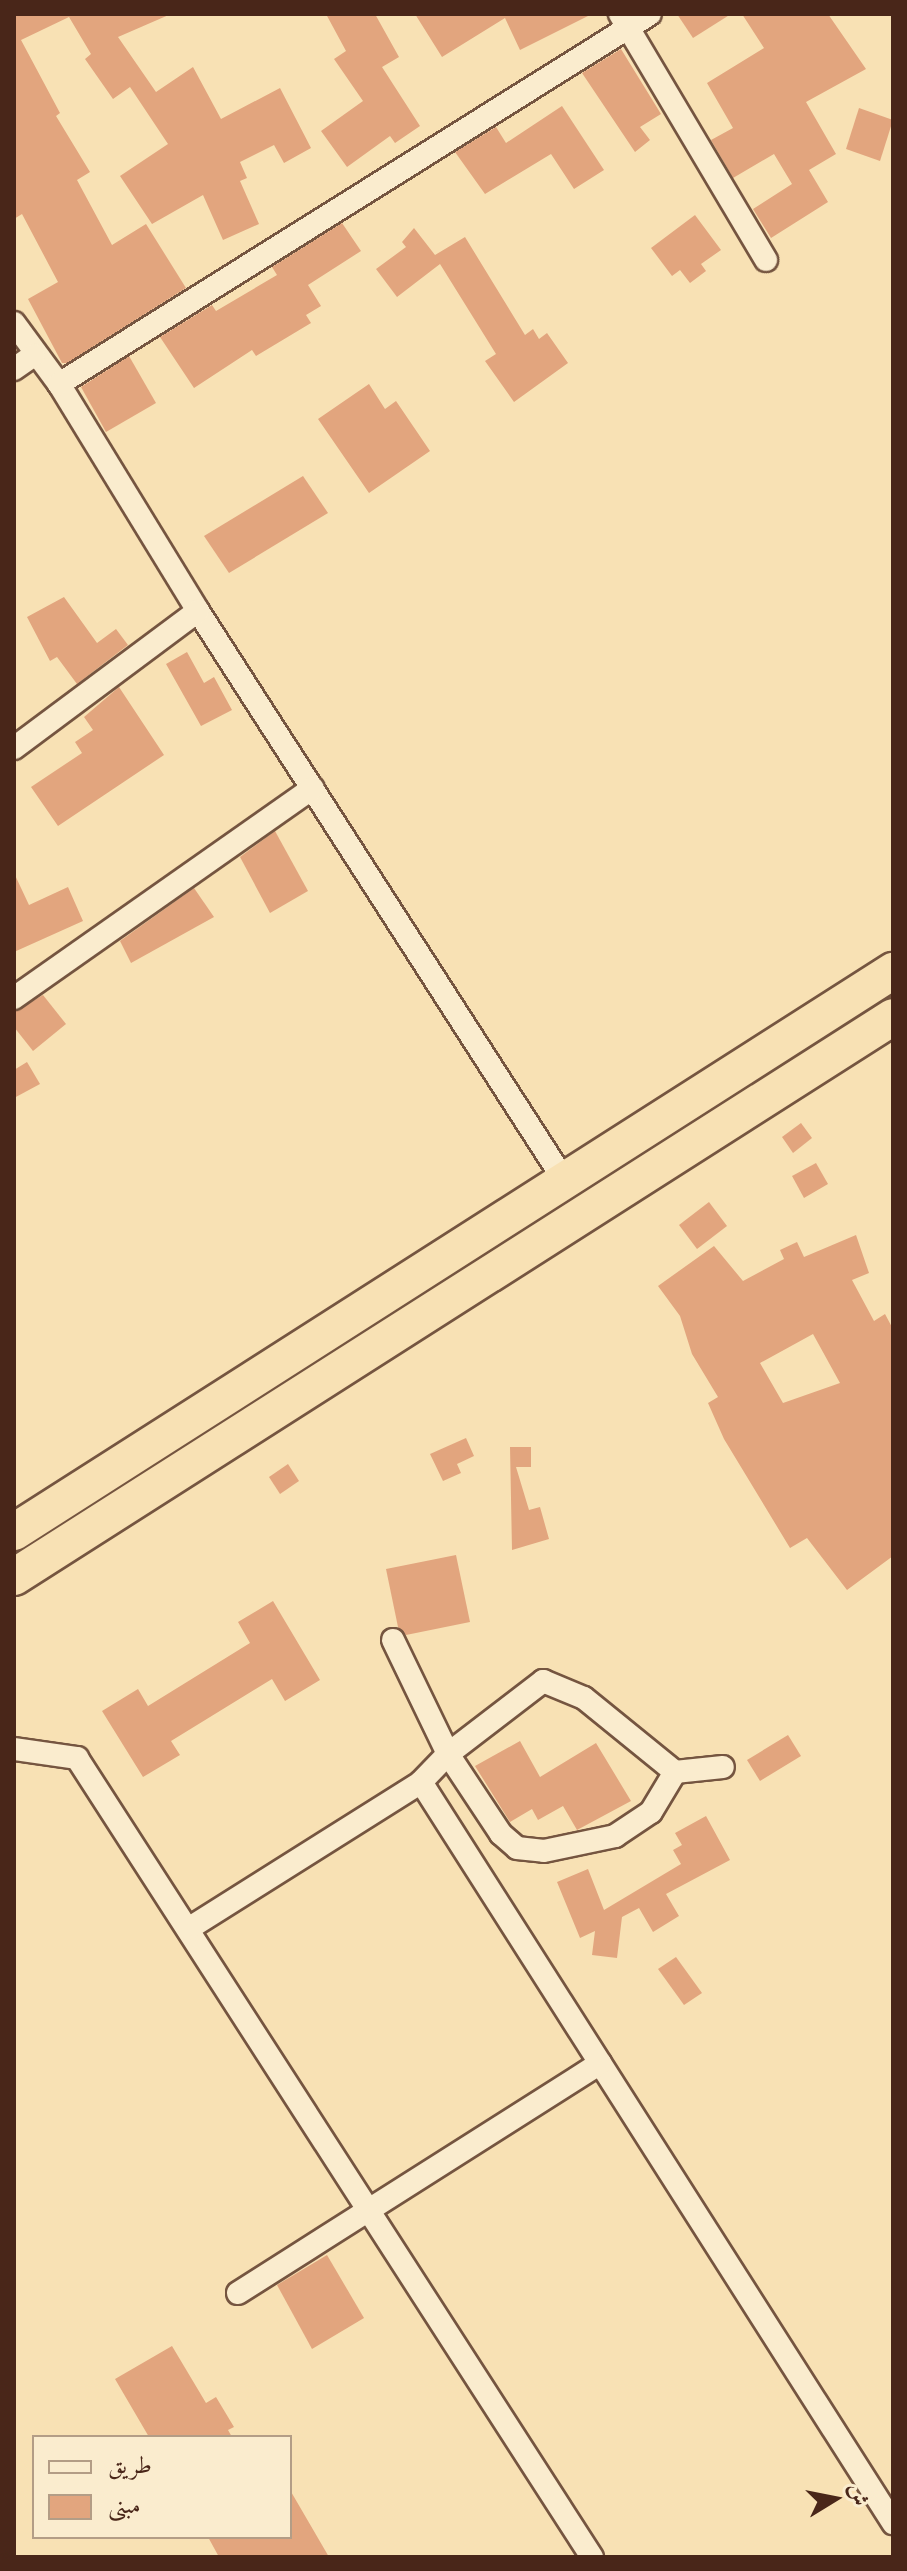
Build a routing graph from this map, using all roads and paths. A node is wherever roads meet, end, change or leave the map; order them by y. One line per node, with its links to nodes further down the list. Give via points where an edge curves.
1 (650, 14): 2 (street)
2 (624, 21): 3 (street); 7 (street)
3 (766, 260)
4 (14, 323): 5 (street)
5 (34, 355): 6 (street); 7 (street)
6 (14, 369)
7 (59, 384): 8 (street)
8 (198, 611): 9 (street); 10 (street)
9 (14, 748)
10 (313, 788): 12 (street); 14 (street)
11 (893, 971): 14 (highway)
12 (14, 998)
13 (893, 1017): 16 (highway)
14 (564, 1180): 15 (highway)
15 (14, 1532)
16 (14, 1577)
17 (393, 1640): 19 (street)
18 (14, 1749): 23 (street, via 77,1758)
19 (448, 1754): 21 (street, via 543,1681 584,1698); 21 (street, via 501,1834 517,1848 544,1851 615,1836 651,1812); 22 (street)
20 (723, 1767): 21 (street)
21 (675, 1772)
22 (421, 1782): 23 (street); 24 (street)
23 (188, 1929): 25 (street)
24 (600, 2063): 25 (street); 27 (street)
25 (369, 2211): 26 (street); 28 (street)
26 (238, 2293)
27 (893, 2523)
28 (592, 2557)

